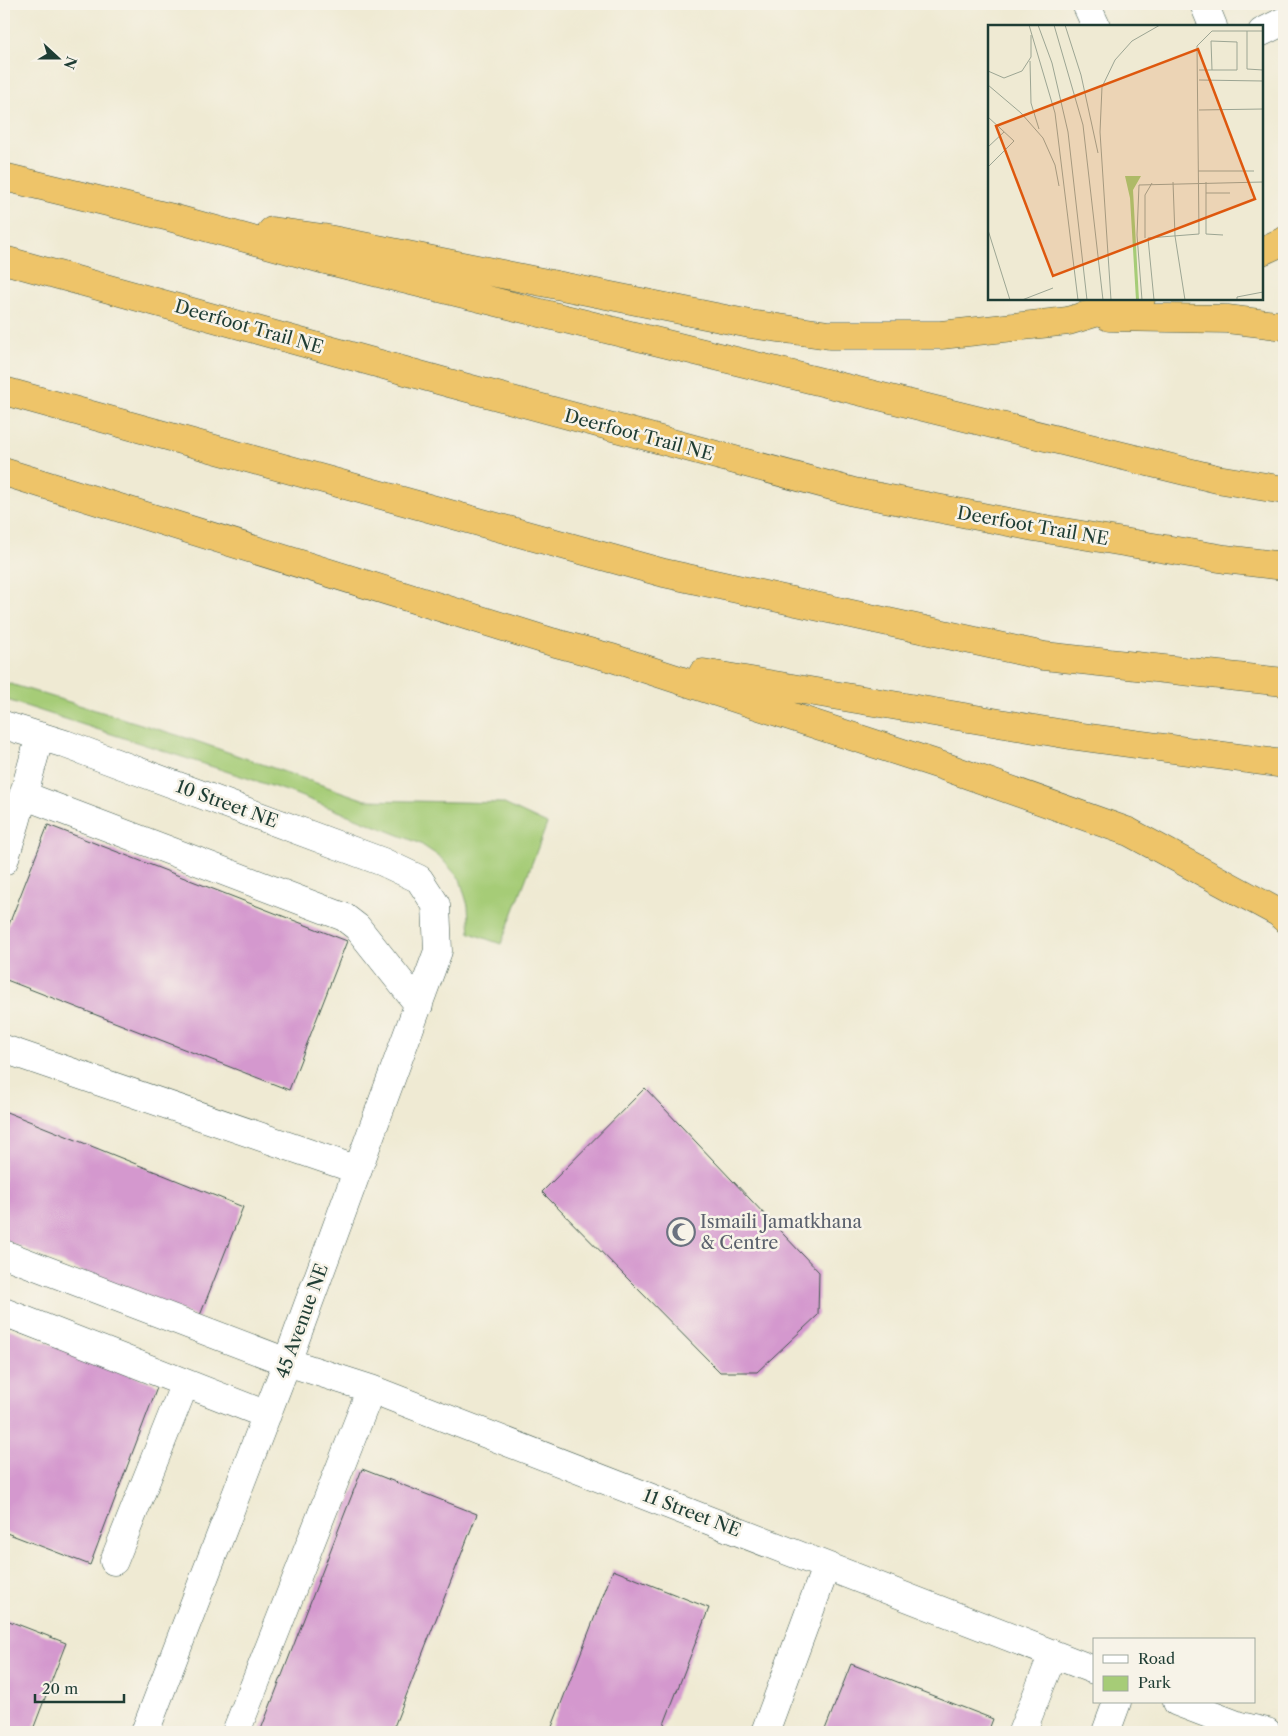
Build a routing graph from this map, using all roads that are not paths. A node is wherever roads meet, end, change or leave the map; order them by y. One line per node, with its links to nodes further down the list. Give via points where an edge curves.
1 (1086, 4): 4 (street)
2 (1204, 4): 5 (street)
3 (1284, 21): 6 (street)
4 (1096, 25)
5 (1213, 25)
6 (1263, 32)
7 (4, 177): 8 (highway)
8 (169, 217): 13 (highway, via 323,238 750,324 829,335 941,335 1068,321); 17 (highway, via 325,260 1217,479)
9 (1284, 241): 10 (highway)
10 (1263, 251)
11 (4, 260): 18 (highway, Deerfoot Trail NE, via 854,492 1034,527)
12 (1138, 300): 13 (highway)
13 (1086, 316): 14 (highway, via 1228,319)
14 (1284, 326)
15 (4, 392): 20 (highway, via 664,573 1044,656)
16 (4, 472): 19 (highway)
17 (1284, 490)
18 (1284, 566)
19 (612, 658): 23 (highway, via 1076,736); 28 (highway, via 946,767 1129,832 1279,912)
20 (1284, 682)
21 (4, 725): 22 (street, 10 Street NE)
22 (40, 736): 24 (street); 27 (street, 10 Street NE, via 383,862 419,879)
23 (1284, 764)
24 (23, 795): 25 (street); 29 (street, via 344,918 357,927)
25 (10, 820): 26 (street)
26 (4, 861)
27 (436, 905): 29 (street, 45 Avenue NE, via 438,951)
28 (1284, 918)
29 (419, 1005): 31 (street, 45 Avenue NE)
30 (4, 1049): 31 (street)
31 (358, 1170): 34 (street, 45 Avenue NE)
32 (4, 1254): 34 (street, 11 Street NE)
33 (4, 1312): 35 (street)
34 (287, 1362): 36 (street, 11 Street NE); 37 (street, 45 Avenue NE)
35 (186, 1384): 37 (street); 38 (street)
36 (371, 1389): 39 (street, 11 Street NE); 45 (street)
37 (267, 1415): 44 (street, 45 Avenue NE)
38 (114, 1561)
39 (826, 1567): 40 (street, 11 Street NE); 46 (street)
40 (1054, 1654): 41 (street, 11 Street NE); 47 (street)
41 (1093, 1670)
42 (1116, 1704): 48 (street)
43 (1183, 1704): 49 (street, via 1240,1726)
44 (146, 1732)
45 (236, 1732)
46 (765, 1732)
47 (1022, 1732)
48 (1106, 1732)
49 (1267, 1732)

